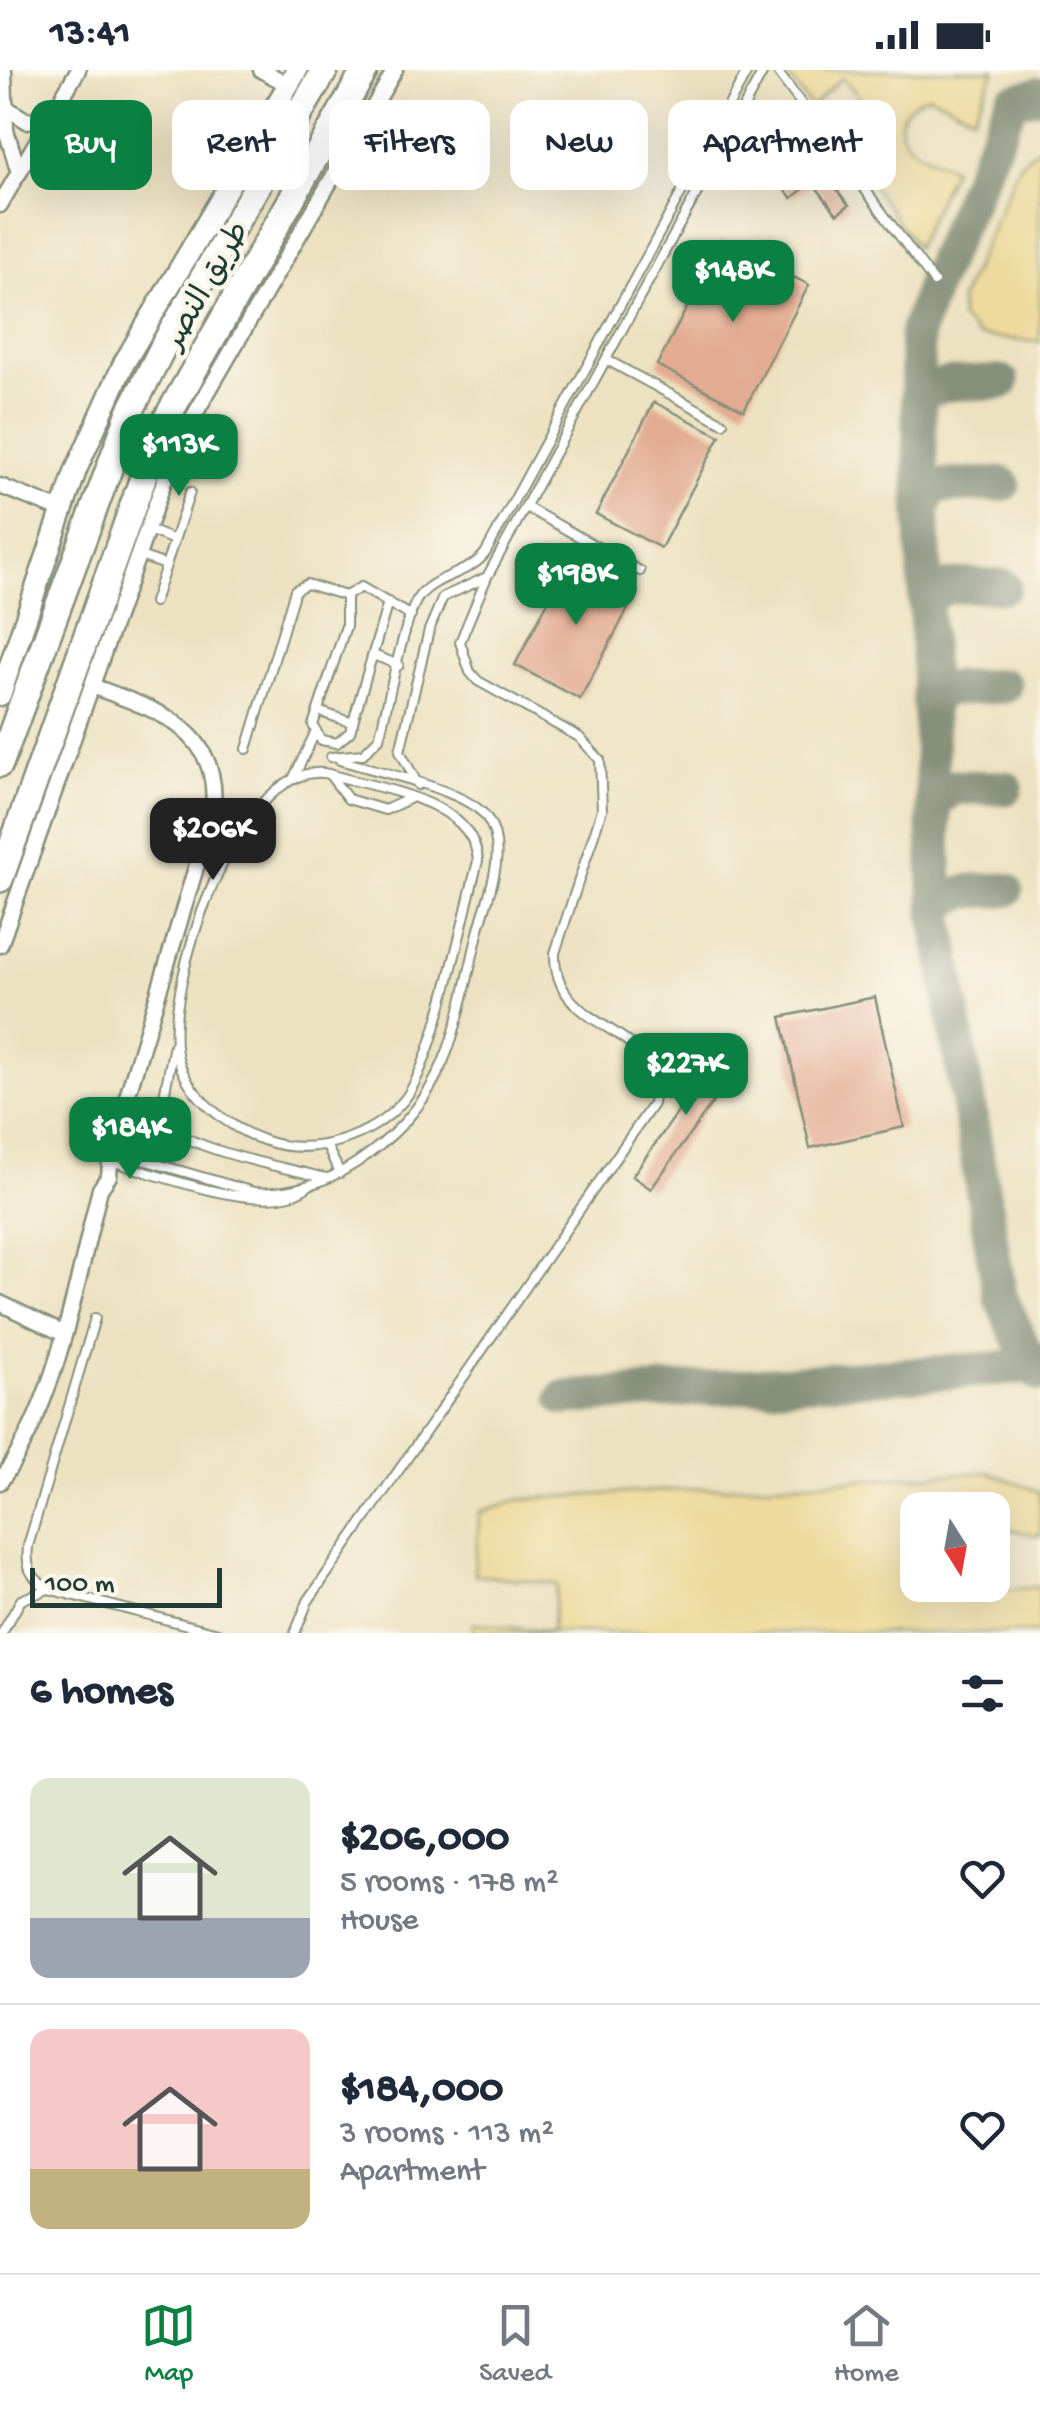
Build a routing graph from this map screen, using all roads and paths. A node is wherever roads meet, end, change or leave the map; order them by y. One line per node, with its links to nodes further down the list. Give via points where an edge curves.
1 (4, 70): 12 (street)
2 (78, 70): 11 (street)
3 (261, 70): 10 (street)
4 (325, 70): 34 (highway, طريق النصر, via 147,376)
5 (365, 70): 24 (highway, طريق النصر, via 179,392)
6 (395, 70): 24 (street, via 189,419)
7 (748, 70): 33 (lane, via 486,552 422,592)
8 (764, 70): 18 (lane)
9 (776, 70): 17 (lane)
10 (293, 77): 23 (street, via 124,363)
11 (61, 100)
12 (5, 107): 13 (street); 15 (street)
13 (30, 121)
14 (30, 154): 15 (street)
15 (19, 173): 16 (street)
16 (0, 205)
17 (934, 282)
18 (606, 360): 19 (lane); 22 (lane)
19 (723, 423)
20 (0, 486): 23 (street)
21 (190, 492): 25 (lane)
22 (526, 507): 28 (lane); 29 (lane)
23 (61, 510): 34 (street)
24 (143, 512): 25 (lane); 26 (street); 50 (highway, طريق النصر)
25 (174, 540): 27 (lane)
26 (135, 555): 27 (lane); 37 (street)
27 (166, 565): 31 (lane)
28 (640, 571)
29 (487, 577): 48 (lane, via 443,597 429,630 400,751); 71 (lane, via 460,642 470,672 579,737 594,750 604,778 602,810 555,954 560,990 646,1056 656,1085 645,1121 308,1601)
30 (346, 596): 32 (lane, via 361,587); 39 (lane, via 346,626); 43 (lane, via 306,584 295,590)
31 (154, 602)
32 (388, 602): 33 (lane); 35 (lane)
33 (411, 616): 36 (lane)
34 (30, 645): 38 (street); 45 (highway, طريق النصر)
35 (372, 654): 36 (lane); 40 (lane)
36 (399, 665): 44 (lane, via 380,738 363,754)
37 (92, 686): 50 (street); 61 (street, via 179,724 202,752 214,787 210,823)
38 (0, 695)
39 (318, 711): 40 (lane); 41 (lane)
40 (353, 722): 42 (lane)
41 (315, 734): 42 (lane); 47 (lane)
42 (338, 743): 44 (lane)
43 (246, 749)
44 (331, 758): 46 (lane); 48 (lane)
45 (0, 764)
46 (327, 774): 47 (lane); 51 (lane); 51 (lane, via 348,799 392,810)
47 (294, 778): 57 (lane, via 255,811 223,857 177,998)
48 (418, 785): 49 (lane)
49 (440, 792): 52 (lane); 56 (lane, via 475,804 495,832 496,866)
50 (41, 796): 53 (highway, طريق النصر); 54 (street)
51 (409, 799): 52 (lane)
52 (435, 808): 55 (lane, via 456,816 477,844)
53 (0, 880)
54 (0, 946)
55 (454, 948): 56 (lane); 58 (lane, via 420,1070)
56 (473, 954): 59 (lane, via 446,1054)
57 (175, 1041): 60 (lane, via 196,1093 231,1123 288,1146); 63 (lane, via 159,1122 215,1147)
58 (404, 1100): 59 (lane); 60 (lane, via 364,1130)
59 (420, 1109): 62 (lane)
60 (326, 1145): 62 (lane)
61 (109, 1155): 63 (lane, via 255,1199 290,1198); 66 (street, via 109,1176 100,1189)
62 (340, 1174): 63 (lane)
63 (326, 1178)
64 (0, 1302): 66 (street)
65 (96, 1318): 68 (lane, via 28,1546 26,1566)
66 (64, 1334): 67 (street, via 42,1402)
67 (0, 1482)
68 (48, 1589): 69 (lane, via 22,1600); 70 (lane)
69 (2, 1633)
70 (218, 1633)
71 (295, 1633)

